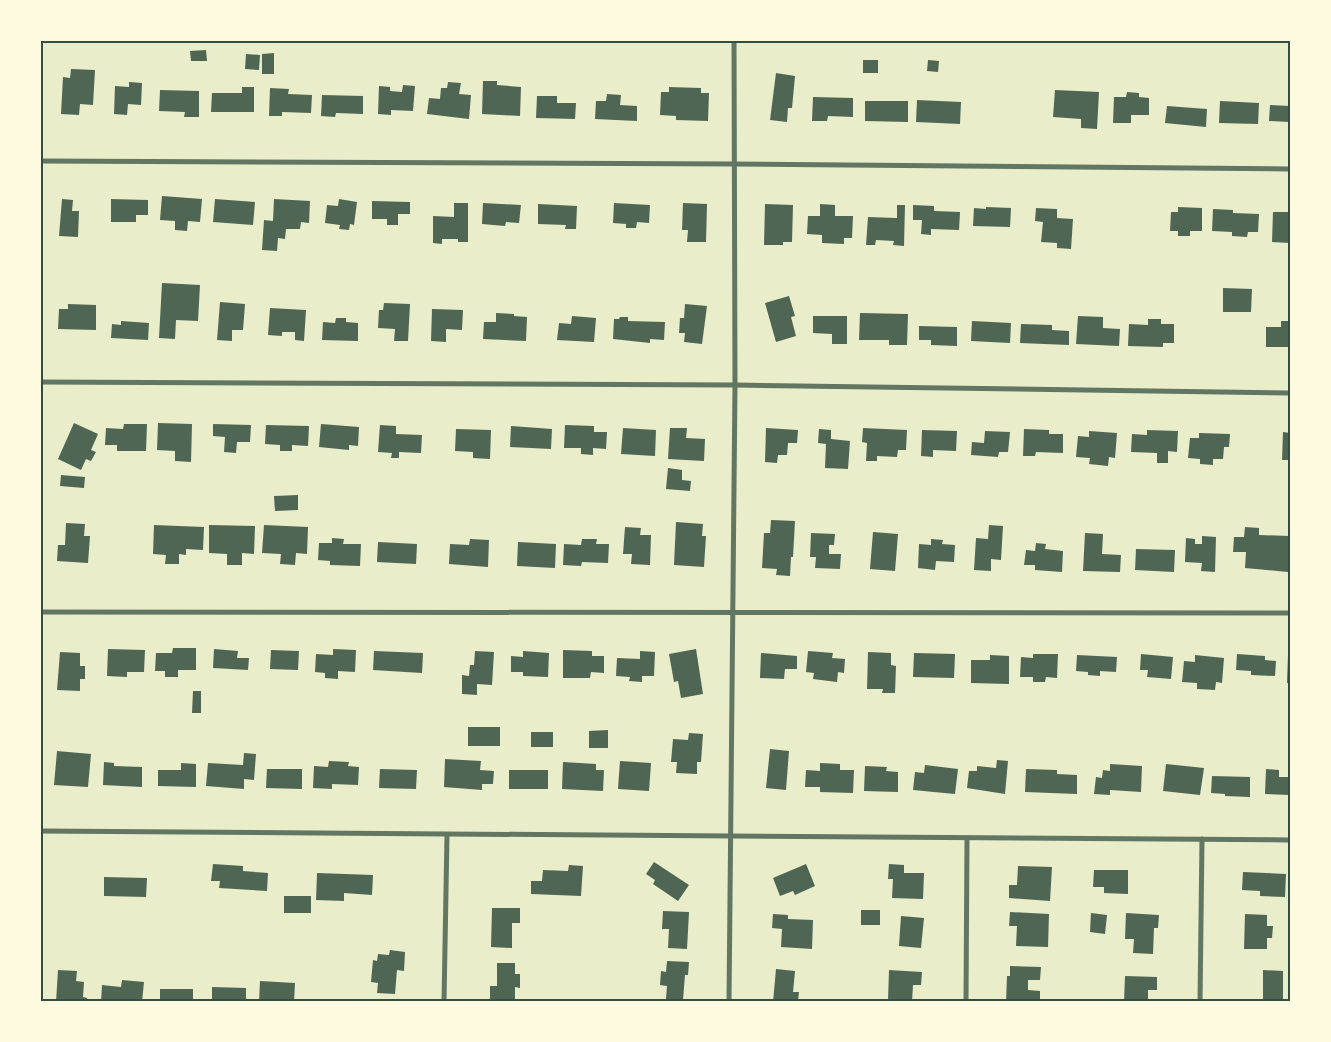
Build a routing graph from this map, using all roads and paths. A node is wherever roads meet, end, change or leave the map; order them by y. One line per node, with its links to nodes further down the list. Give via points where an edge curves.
1 (734, 40): 3 (street)
2 (40, 161): 3 (street)
3 (734, 164): 4 (street); 6 (street)
4 (1290, 169)
5 (40, 382): 6 (street)
6 (735, 385): 7 (street); 9 (street)
7 (1290, 393)
8 (40, 612): 9 (street)
9 (732, 612): 10 (street); 12 (street)
10 (1290, 613)
11 (40, 831): 13 (street)
12 (732, 834): 13 (street); 14 (street); 18 (street)
13 (447, 835): 17 (street)
14 (967, 838): 15 (street); 19 (street)
15 (1202, 838): 16 (street); 20 (street)
16 (1290, 840)
17 (444, 1002)
18 (729, 1002)
19 (966, 1002)
20 (1200, 1002)

